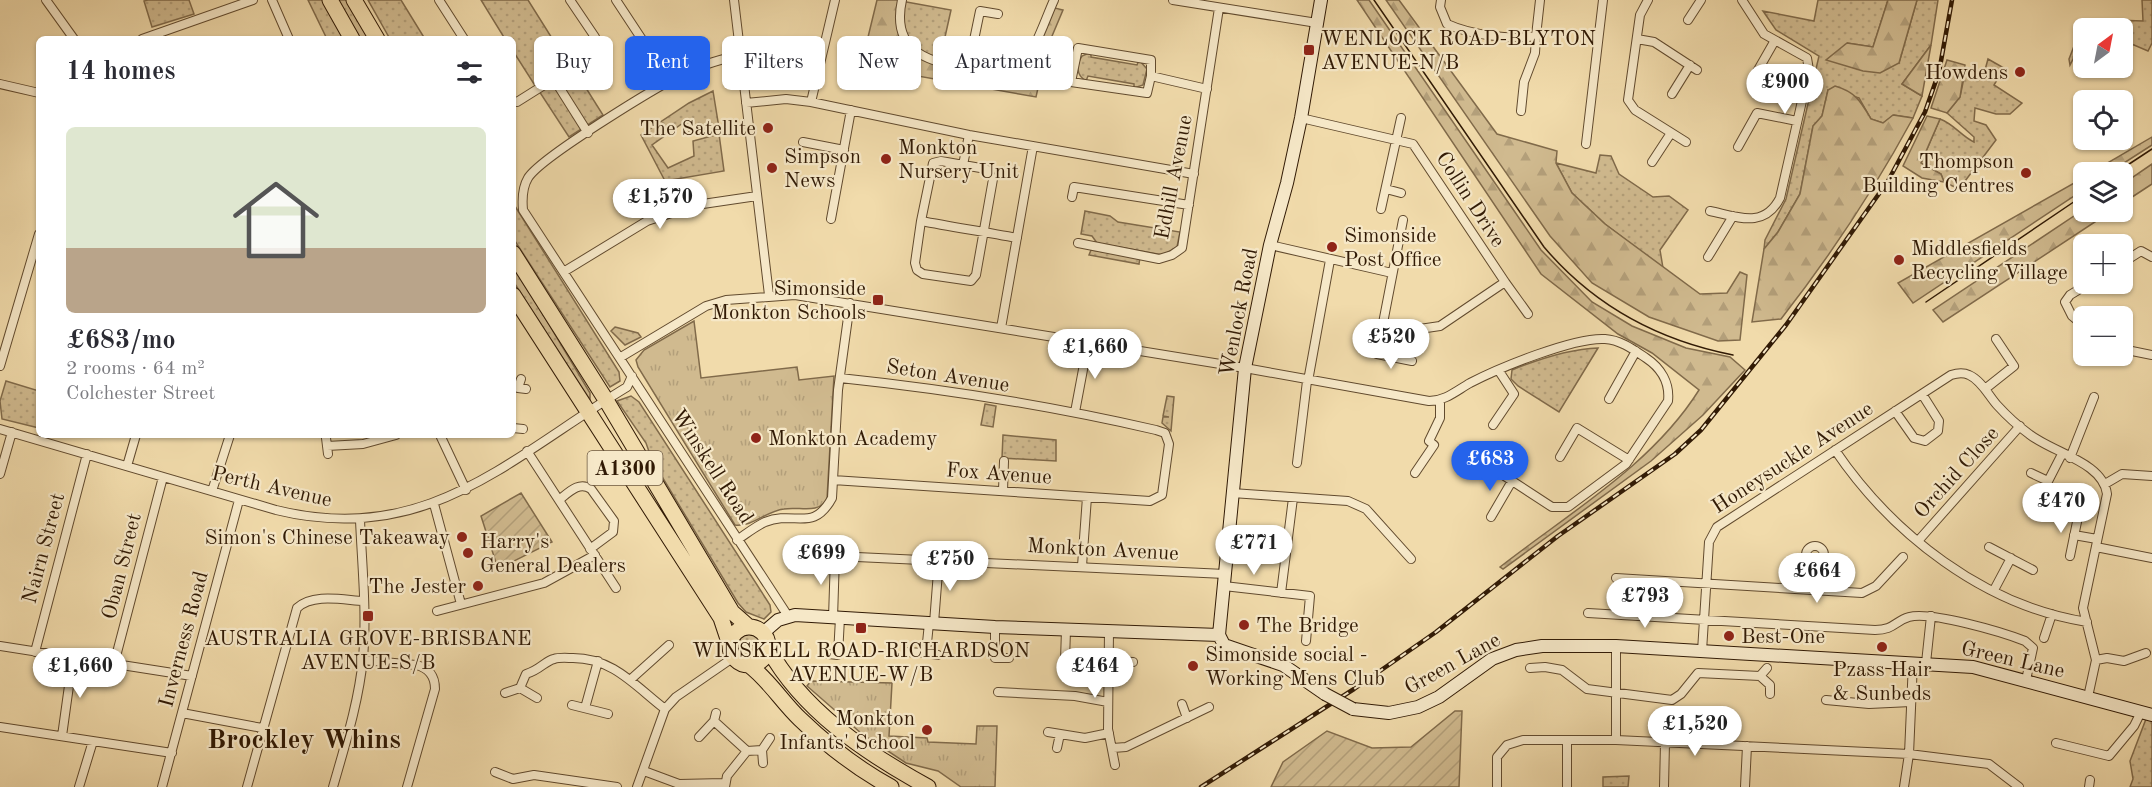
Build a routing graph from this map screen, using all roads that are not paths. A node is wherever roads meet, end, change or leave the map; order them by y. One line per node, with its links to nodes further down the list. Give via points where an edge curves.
1 (46, 0): 25 (street)
2 (253, 0): 26 (street)
3 (272, 0): 27 (street)
4 (330, 0): 28 (highway)
5 (354, 0): 29 (highway)
6 (439, 0): 30 (street)
7 (570, 0): 31 (street)
8 (616, 0): 32 (street)
9 (734, 0): 33 (street)
10 (835, 0): 51 (street)
11 (902, 0): 39 (street, via 898,18 907,43)
12 (1054, 0): 35 (street)
13 (1173, 0): 21 (street)
14 (1321, 0): 24 (street, Wenlock Road)
15 (1441, 0): 36 (street, via 1447,24 1460,30)
16 (1540, 0): 36 (street)
17 (1603, 0): 64 (street)
18 (1648, 0): 37 (street, via 1642,10)
19 (1701, 0): 23 (street)
20 (1742, 0): 38 (street, via 1764,34)
21 (1219, 8): 24 (street); 43 (street, Edhill Avenue)
22 (998, 14): 34 (street, via 980,10)
23 (1688, 20)
24 (1317, 23): 55 (street, Wenlock Road)
25 (72, 36)
26 (151, 36)
27 (287, 36)
28 (350, 36)
29 (375, 36)
30 (462, 36)
31 (594, 36)
32 (640, 36)
33 (738, 36)
34 (975, 36)
35 (1037, 36)
36 (1536, 36): 54 (street)
37 (1637, 39): 49 (street, via 1654,42 1693,68); 58 (street, via 1628,100 1635,110)
38 (1774, 42): 41 (street); 57 (street, via 1799,52 1810,64)
39 (933, 61)
40 (1151, 76): 40 (street, via 1151,60 1078,48 1071,82 1147,93); 43 (street)
41 (1754, 77)
42 (0, 84): 48 (street)
43 (1207, 89): 70 (street, Edhill Avenue)
44 (536, 90): 50 (street)
45 (561, 90): 59 (street)
46 (657, 90): 59 (street, Winskell Road)
47 (744, 90): 52 (street)
48 (36, 92)
49 (1672, 94)
50 (516, 102)
51 (810, 102): 52 (street, via 786,99); 53 (street)
52 (746, 103): 73 (street)
53 (851, 110): 60 (street); 67 (street)
54 (1521, 111)
55 (1301, 118): 61 (street); 86 (street, Wenlock Road)
56 (1401, 118): 61 (street)
57 (1797, 121): 66 (street, via 1757,113); 78 (street, via 1776,207 1758,218)
58 (1671, 132): 63 (street); 68 (street)
59 (588, 133): 92 (street, Winskell Road, via 528,178 522,196 524,210)
60 (969, 135): 65 (street); 69 (street)
61 (1397, 139): 71 (street); 94 (street, Collin Drive, via 1413,144)
62 (803, 142): 67 (street)
63 (1686, 142)
64 (1586, 144)
65 (1033, 146): 70 (street); 83 (street)
66 (1738, 147)
67 (844, 150): 79 (street)
68 (1652, 162)
69 (963, 165): 81 (street, via 933,163); 82 (street, via 992,174)
70 (1194, 174): 75 (street, Edhill Avenue)
71 (1386, 189): 72 (street); 76 (street)
72 (1401, 193)
73 (757, 196): 92 (street, via 696,205 647,221); 96 (street)
74 (1072, 197): 75 (street, via 1074,187)
75 (1189, 205): 84 (street, Edhill Avenue, via 1182,248 1172,255 1159,259)
76 (1382, 209)
77 (1710, 211): 78 (street)
78 (1733, 216): 88 (street)
79 (831, 219)
80 (1403, 220): 93 (street)
81 (921, 221): 82 (street); 82 (street, via 915,267 923,274 971,281 976,275)
82 (984, 232): 83 (street)
83 (1017, 238): 102 (street)
84 (1078, 243)
85 (36, 244): 110 (street)
86 (1270, 245): 91 (street); 111 (street, Wenlock Road)
87 (2133, 256): 89 (street, via 2141,251)
88 (1708, 257)
89 (2152, 257)
90 (516, 258): 120 (highway, A1300)
91 (1330, 260): 93 (street); 115 (street)
92 (565, 271): 108 (street, Winskell Road)
93 (1392, 273): 101 (street)
94 (1505, 282): 99 (street, Collin Drive); 101 (street, via 1440,326 1413,330)
95 (2073, 293): 100 (street, via 2065,302)
96 (769, 295): 98 (street); 108 (street, via 706,306)
97 (516, 300): 122 (highway, A1300)
98 (850, 303): 102 (street); 114 (street)
99 (1528, 314)
100 (2073, 317)
101 (1382, 323): 109 (street, via 1377,354)
102 (1001, 328): 104 (street)
103 (1996, 339): 116 (street, via 2014,366)
104 (1088, 343): 111 (street); 124 (street)
105 (1636, 351): 112 (street, via 1621,342 1597,339 1535,355); 119 (street); 141 (street, via 1654,363 1669,390 1668,400)
106 (2133, 351): 107 (street)
107 (2152, 355)
108 (621, 357): 113 (street, Winskell Road)
109 (1412, 361)
110 (0, 366)
111 (1245, 368): 115 (street); 158 (street, Wenlock Road)
112 (1499, 371): 121 (street); 125 (street, via 1514,394)
113 (632, 376): 120 (street, Perth Avenue, via 627,387); 170 (street, Winskell Road)
114 (840, 378): 124 (street, Seton Avenue); 151 (street)
115 (1308, 381): 121 (street); 143 (street)
116 (1984, 389): 117 (street, Honeysuckle Avenue, via 1976,378 1951,375); 126 (street)
117 (1922, 394): 123 (street, Honeysuckle Avenue); 123 (street, via 1939,421 1938,431 1925,441 1914,438)
118 (2094, 397): 139 (street)
119 (1609, 399)
120 (606, 400): 122 (street, Perth Avenue); 206 (highway, A1300, via 732,612)
121 (1440, 401): 146 (street, via 1440,418 1429,441 1434,445)
122 (588, 410): 137 (street, Perth Avenue); 212 (highway, A1300, via 721,618)
123 (1896, 411): 136 (street, Honeysuckle Avenue)
124 (1076, 412): 159 (street, Seton Avenue, via 1165,433 1169,444)
125 (1493, 425)
126 (2020, 426): 139 (street); 171 (street, Orchid Close)
127 (516, 428): 129 (street)
128 (0, 429): 130 (street, Perth Avenue)
129 (523, 429)
130 (12, 432): 138 (street, Perth Avenue); 147 (street)
131 (135, 438): 144 (street)
132 (229, 438): 156 (street)
133 (385, 438): 135 (street)
134 (441, 438): 155 (street)
135 (327, 446)
136 (1835, 450): 171 (street, via 1876,504); 186 (street, Honeysuckle Avenue, via 1717,526 1709,542)
137 (527, 451): 155 (street, Perth Avenue); 164 (street)
138 (87, 454): 144 (street, Perth Avenue); 214 (street, Nairn Street)
139 (2066, 456): 153 (street); 154 (street, via 2091,467)
140 (1560, 457): 141 (street, via 1577,428)
141 (1629, 460): 152 (street, via 1568,507 1552,507)
142 (1004, 461): 157 (street)
143 (1297, 463)
144 (127, 466): 150 (street, Perth Avenue)
145 (2031, 472): 153 (street)
146 (1415, 473)
147 (0, 474)
148 (1503, 475): 152 (street)
149 (2152, 476): 154 (street, via 2122,474)
150 (163, 477): 156 (street, Perth Avenue); 229 (street, Oban Street)
151 (833, 480): 157 (street, Fox Avenue); 170 (street, via 832,498 825,511 813,519 765,522)
152 (1512, 481): 166 (street)
153 (2048, 481): 160 (street)
154 (2105, 484): 172 (street, via 2107,494)
155 (466, 490): 165 (street, Perth Avenue)
156 (212, 491): 163 (street, Perth Avenue)
157 (1003, 491): 161 (street, Fox Avenue)
158 (1232, 493): 162 (street); 185 (street, Wenlock Road)
159 (1162, 495): 161 (street, Fox Avenue, via 1150,501)
160 (2041, 495)
161 (1087, 497): 182 (street)
162 (1293, 498): 180 (street, via 1348,501 1366,509); 190 (street)
163 (239, 500): 168 (street, Perth Avenue, via 302,516); 233 (street, Inverness Road)
164 (559, 500): 174 (street); 174 (street, via 579,485 586,485 614,521 613,532)
165 (435, 504): 168 (street, Perth Avenue, via 399,515); 192 (street)
166 (1491, 517)
167 (2078, 517): 169 (street)
168 (360, 520): 191 (street)
169 (2074, 535): 172 (street); 175 (street)
170 (737, 540): 196 (street, Winskell Road)
171 (1918, 541): 189 (street, via 1951,566)
172 (2096, 543): 178 (street); 200 (street, via 2084,600)
173 (1989, 546): 177 (street)
174 (592, 552): 187 (street); 192 (street, via 543,583)
175 (2070, 556)
176 (1903, 557): 188 (street, via 1867,592)
177 (2011, 558): 183 (street); 189 (street)
178 (2152, 558)
179 (939, 559): 182 (street, Monkton Avenue); 198 (street, Monkton Avenue, via 835,556); 201 (street)
180 (1411, 559)
181 (1814, 564): 188 (street)
182 (1082, 566): 185 (street, Monkton Avenue)
183 (2033, 570)
184 (1616, 578): 186 (street)
185 (1225, 580): 190 (street, Monkton Avenue); 205 (street, Wenlock Road)
186 (1706, 585): 188 (street); 199 (street, Honeysuckle Avenue)
187 (616, 588)
188 (1812, 590)
189 (1994, 590): 195 (street)
190 (1281, 593): 208 (street, Monkton Avenue, via 1310,596)
191 (364, 601): 222 (street); 258 (street, via 318,599 297,608)
192 (461, 604): 193 (street)
193 (437, 611)
194 (1588, 613): 199 (street)
195 (2052, 614): 200 (street); 207 (street)
196 (788, 616): 198 (street); 206 (street)
197 (1931, 616): 199 (street, via 1908,617 1896,626 1875,630); 228 (street); 237 (street, via 2030,644 2034,655)
198 (836, 618): 201 (street); 218 (street, via 838,655)
199 (1704, 619): 213 (street, Honeysuckle Avenue)
200 (2087, 622): 224 (street)
201 (932, 623): 202 (street); 216 (street)
202 (995, 627): 203 (street); 221 (street, via 995,658)
203 (1066, 630): 204 (street); 223 (street, via 1065,660)
204 (1109, 632): 205 (street); 226 (street)
205 (1219, 635): 211 (street, Green Lane, bridge, via 1224,645 1283,665 1353,709 1389,713 1418,707 1439,697 1492,659 1516,650)
206 (760, 636): 212 (highway, via 738,630); 230 (highway, via 760,661); 236 (highway, A1300)
207 (2044, 638)
208 (1306, 641)
209 (669, 645): 235 (street)
210 (0, 646): 214 (street)
211 (1616, 646): 213 (street, Green Lane); 240 (street)
212 (732, 651): 230 (highway); 252 (street)
213 (1702, 651): 228 (street, Green Lane)
214 (35, 652): 220 (street)
215 (906, 652): 216 (street)
216 (926, 653): 219 (street)
217 (2146, 653): 224 (street, via 2124,661)
218 (828, 654)
219 (938, 655)
220 (73, 657): 229 (street); 262 (street)
221 (1009, 658)
222 (362, 660): 287 (street); 288 (street, via 423,666 433,676 435,689)
223 (1080, 660)
224 (2096, 660): 243 (street)
225 (598, 661): 235 (street); 238 (street, via 554,658 526,674); 251 (street)
226 (1109, 661): 227 (street); 246 (street)
227 (1133, 662)
228 (1919, 663): 237 (street, Green Lane, via 1973,667); 247 (street)
229 (114, 664): 233 (street)
230 (749, 665): 279 (highway, via 800,719)
231 (1530, 668): 240 (street, via 1545,663 1587,689)
232 (1767, 668): 234 (street)
233 (192, 676): 253 (street, Inverness Road)
234 (1760, 676): 240 (street, via 1698,673 1672,700); 242 (street, via 1770,685)
235 (630, 680): 252 (street)
236 (788, 680): 279 (highway, via 812,713 862,754 866,759); 292 (highway, A1300, via 853,740)
237 (2026, 680): 243 (street, Green Lane)
238 (520, 688): 241 (street); 244 (street)
239 (998, 692): 246 (street)
240 (1616, 692): 266 (street)
241 (505, 693)
242 (1770, 694)
243 (2088, 697): 254 (street, Green Lane)
244 (537, 698)
245 (1827, 700): 247 (street)
246 (1108, 702): 260 (street)
247 (1911, 702): 276 (street)
248 (1182, 704): 256 (street)
249 (572, 705): 251 (street)
250 (1209, 707): 256 (street)
251 (585, 708): 255 (street)
252 (665, 709): 280 (street)
253 (182, 713): 258 (street); 275 (street, Inverness Road)
254 (2146, 713): 269 (street, via 2109,756)
255 (608, 714)
256 (1187, 718): 272 (street, via 1126,747)
257 (0, 727): 262 (street)
258 (262, 729): 286 (street)
259 (1048, 732): 261 (street)
260 (1109, 733): 261 (street, via 1085,738); 272 (street)
261 (1060, 734): 271 (street)
262 (62, 736): 267 (street)
263 (699, 737): 274 (street, via 715,717)
264 (770, 738): 273 (street)
265 (1567, 740): 266 (street); 293 (street, via 1523,740 1507,745 1497,757); 294 (street)
266 (1616, 740): 268 (street)
267 (93, 741): 275 (street); 284 (street)
268 (1665, 743): 270 (street); 295 (street)
269 (2056, 743)
270 (1747, 746): 276 (street); 296 (street)
271 (1057, 748)
272 (1113, 748): 278 (street)
273 (762, 750): 274 (street); 277 (street)
274 (747, 751): 283 (street)
275 (172, 753): 285 (street, Inverness Road)
276 (1909, 754): 297 (street); 298 (street, via 1989,764)
277 (764, 763)
278 (1115, 765)
279 (861, 769): 291 (highway)
280 (644, 771): 283 (street, via 679,784); 290 (street)
281 (495, 772): 282 (street)
282 (513, 783): 289 (street, via 534,775)
283 (724, 785)
284 (79, 787)
285 (162, 787)
286 (247, 787)
287 (333, 787)
288 (407, 787)
289 (617, 787)
290 (638, 787)
291 (891, 787)
292 (928, 787)
293 (1497, 787)
294 (1567, 787)
295 (1664, 787)
296 (1745, 787)
297 (1904, 787)
298 (2019, 787)

